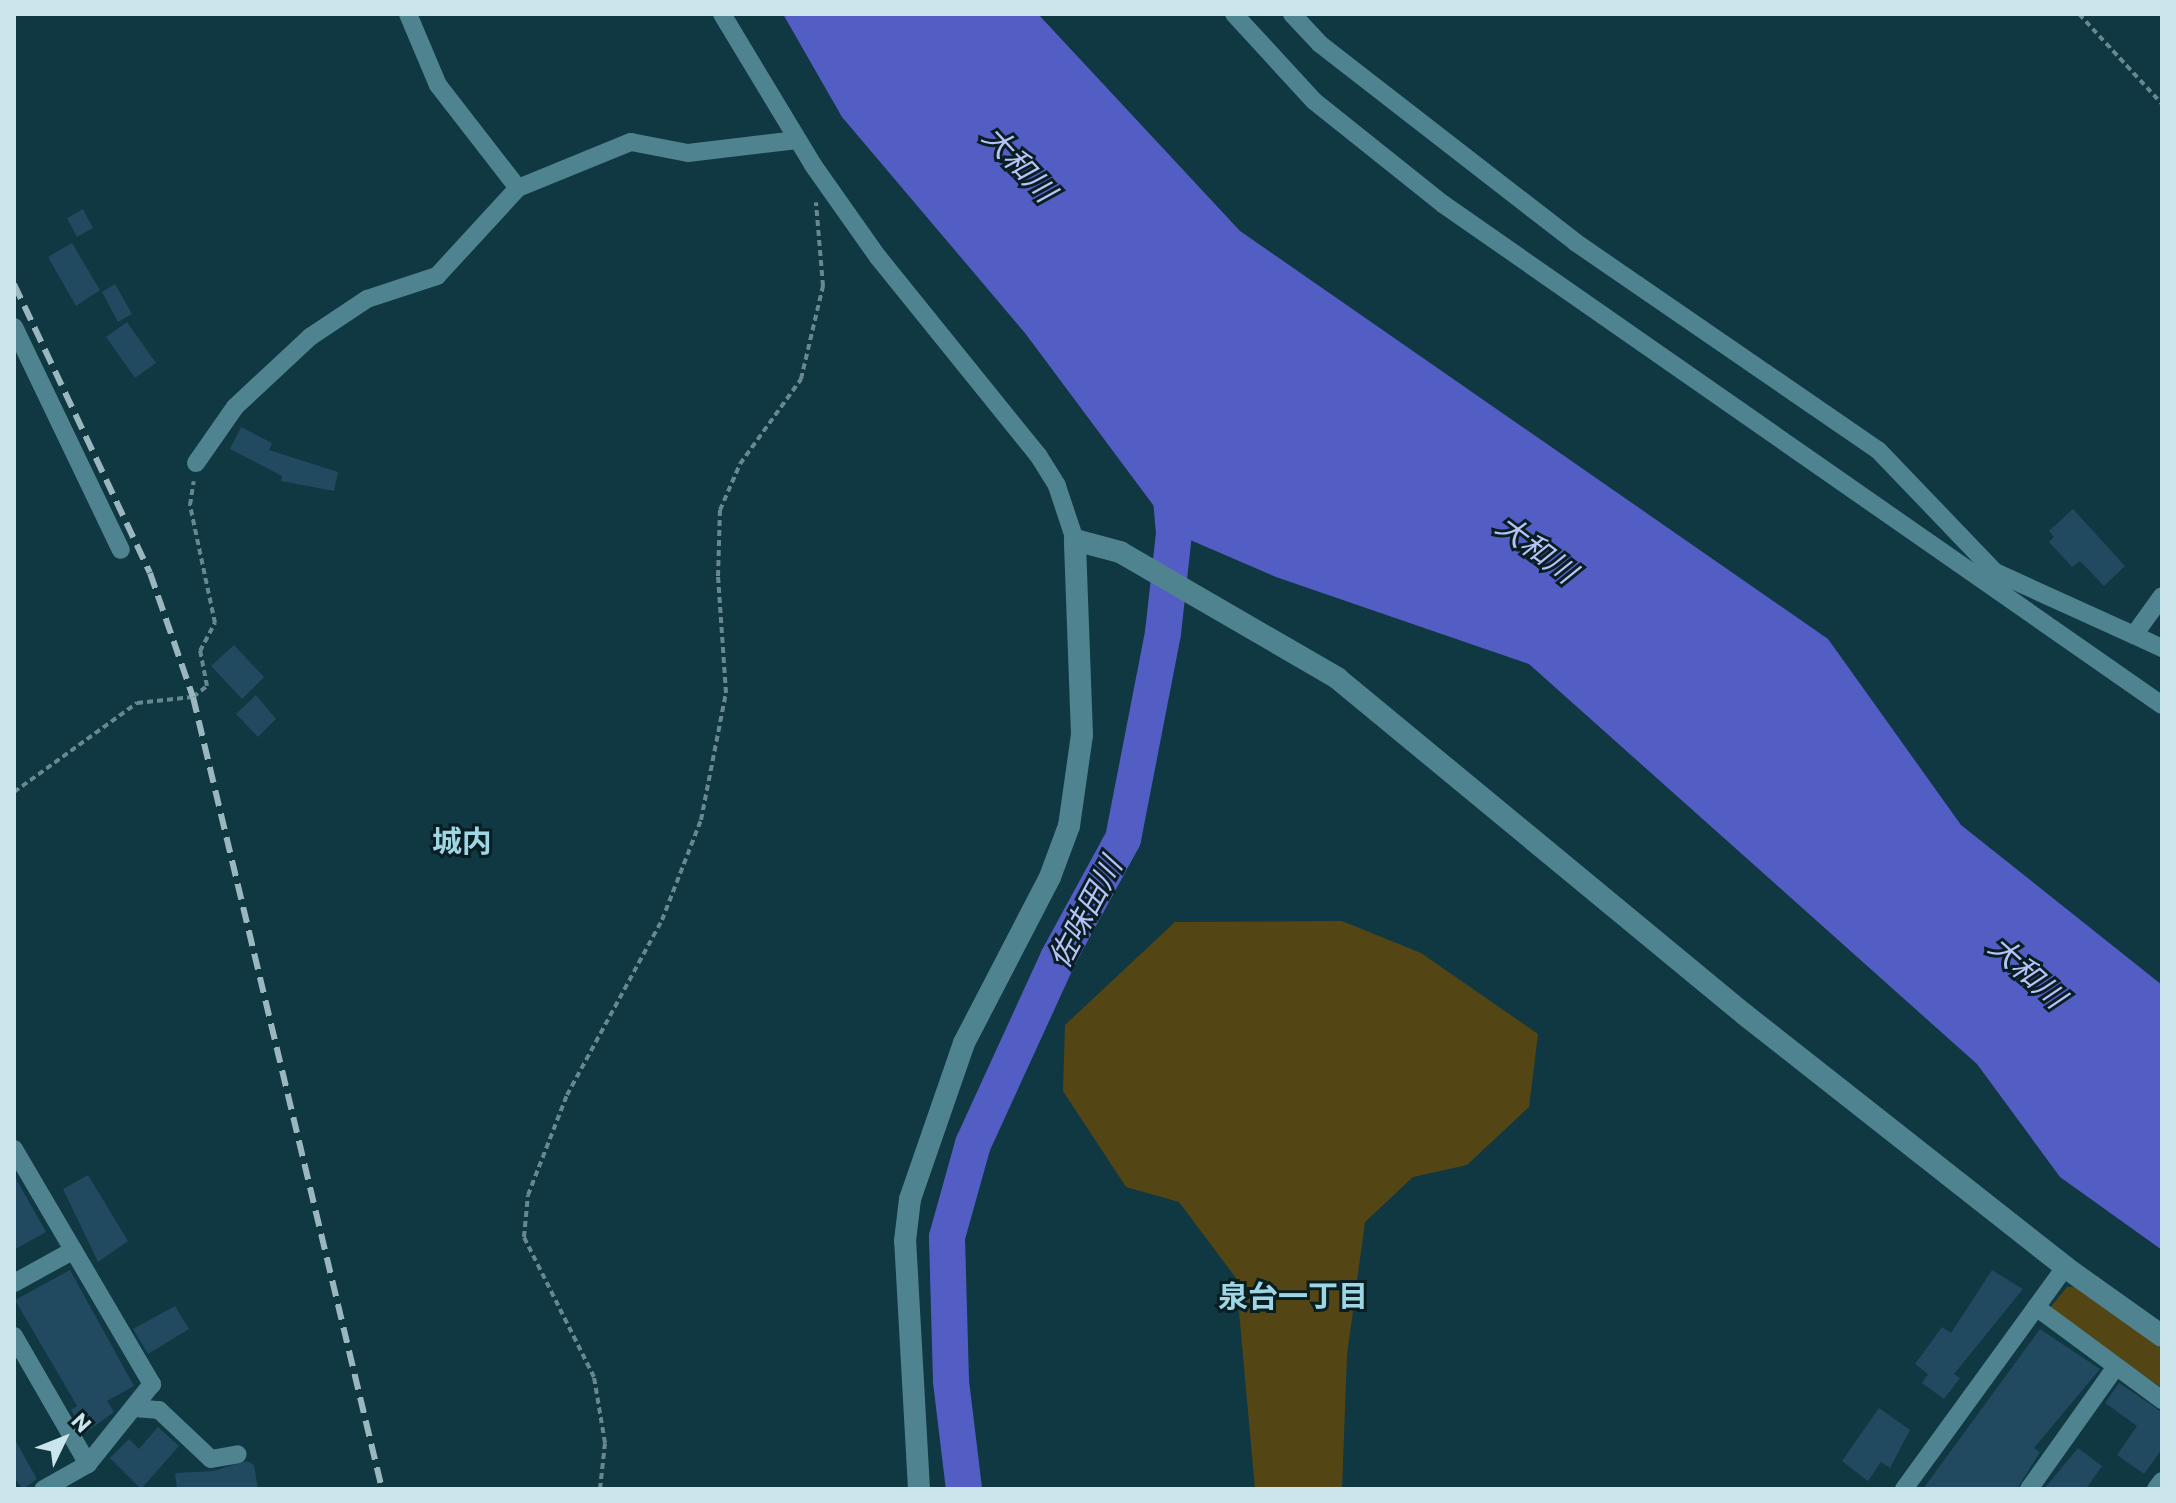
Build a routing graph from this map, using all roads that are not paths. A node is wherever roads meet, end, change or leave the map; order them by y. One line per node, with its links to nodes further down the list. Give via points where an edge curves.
1 (408, 14): 6 (street, via 438,85)
2 (722, 14): 5 (street)
3 (1234, 14): 11 (street, via 1314,101 1443,204)
4 (1292, 14): 11 (street, via 1366,81 1575,242 1878,450)
5 (797, 140): 6 (street, via 688,153 631,142); 9 (street, via 912,303 1038,455 1057,486)
6 (518, 188): 8 (street, via 437,276 367,299 310,337 235,407)
7 (14, 327): 10 (street)
8 (196, 463)
9 (1075, 540): 18 (street, via 1120,552 1227,611 1365,700 1744,1014); 30 (street, via 1082,735 1069,826 1050,877 964,1043 910,1199 905,1241)
10 (121, 550)
11 (1991, 578): 13 (street); 15 (street)
12 (2162, 596): 13 (street)
13 (2134, 635): 14 (street)
14 (2162, 648)
15 (2162, 705)
16 (14, 1149): 17 (street)
17 (74, 1250): 19 (street); 25 (street, via 152,1384)
18 (2065, 1267): 20 (street); 22 (street)
19 (14, 1283)
20 (2036, 1307): 23 (street); 31 (street)
21 (14, 1336): 27 (street)
22 (2162, 1336)
23 (2115, 1368): 24 (street); 32 (street)
24 (2162, 1400)
25 (135, 1408): 26 (street, via 159,1410 211,1459); 27 (street)
26 (238, 1454)
27 (88, 1464): 29 (street)
28 (2162, 1481): 33 (street)
29 (44, 1489)
30 (919, 1489)
31 (1904, 1489)
32 (2029, 1489)
33 (2156, 1489)

